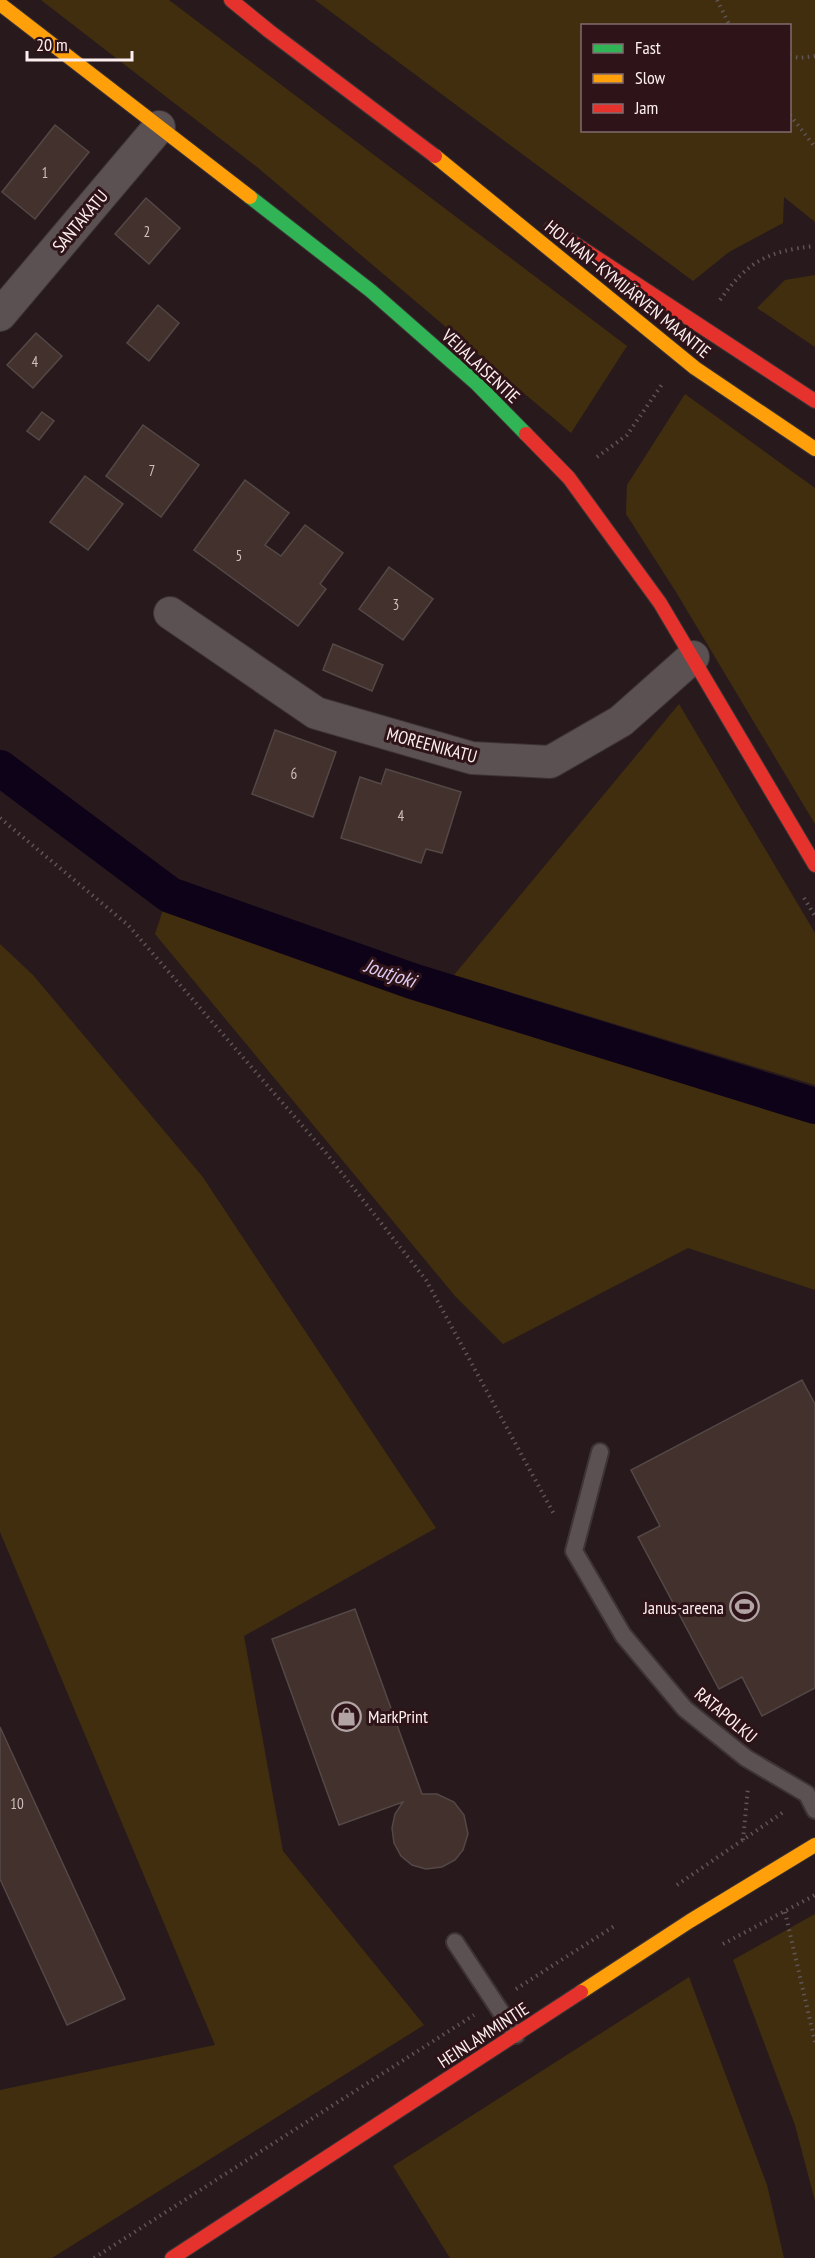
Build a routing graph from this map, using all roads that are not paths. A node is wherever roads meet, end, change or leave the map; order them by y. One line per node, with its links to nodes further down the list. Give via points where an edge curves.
1 (231, 0): 4 (main road, HOLMAN–KYMIJÄRVEN MAANTIE)
2 (0, 4): 3 (main road, VEIJALAISENTIE)
3 (159, 127): 7 (street, SANTAKATU); 11 (main road, VEIJALAISENTIE, via 371,291 477,384 569,478 660,603)
4 (426, 148): 5 (main road, HOLMAN–KYMIJÄRVEN MAANTIE); 9 (main road, HOLMAN–KYMIJÄRVEN MAANTIE, via 695,368)
5 (522, 209)
6 (541, 222): 8 (main road, HOLMAN–KYMIJÄRVEN MAANTIE)
7 (0, 315)
8 (815, 401)
9 (815, 449)
10 (170, 613): 11 (street, MOREENIKATU, via 316,712 472,758 550,762 621,721)
11 (693, 657): 12 (main road, VEIJALAISENTIE)
12 (815, 865)
13 (600, 1452): 14 (lane, RATAPOLKU, via 574,1551 623,1635 685,1709 746,1758 807,1794)
14 (815, 1810)
15 (815, 1845): 17 (main road, HEINLAMMINTIE)
16 (455, 1942): 17 (lane)
17 (516, 2035): 18 (main road, HEINLAMMINTIE)
18 (172, 2258)

